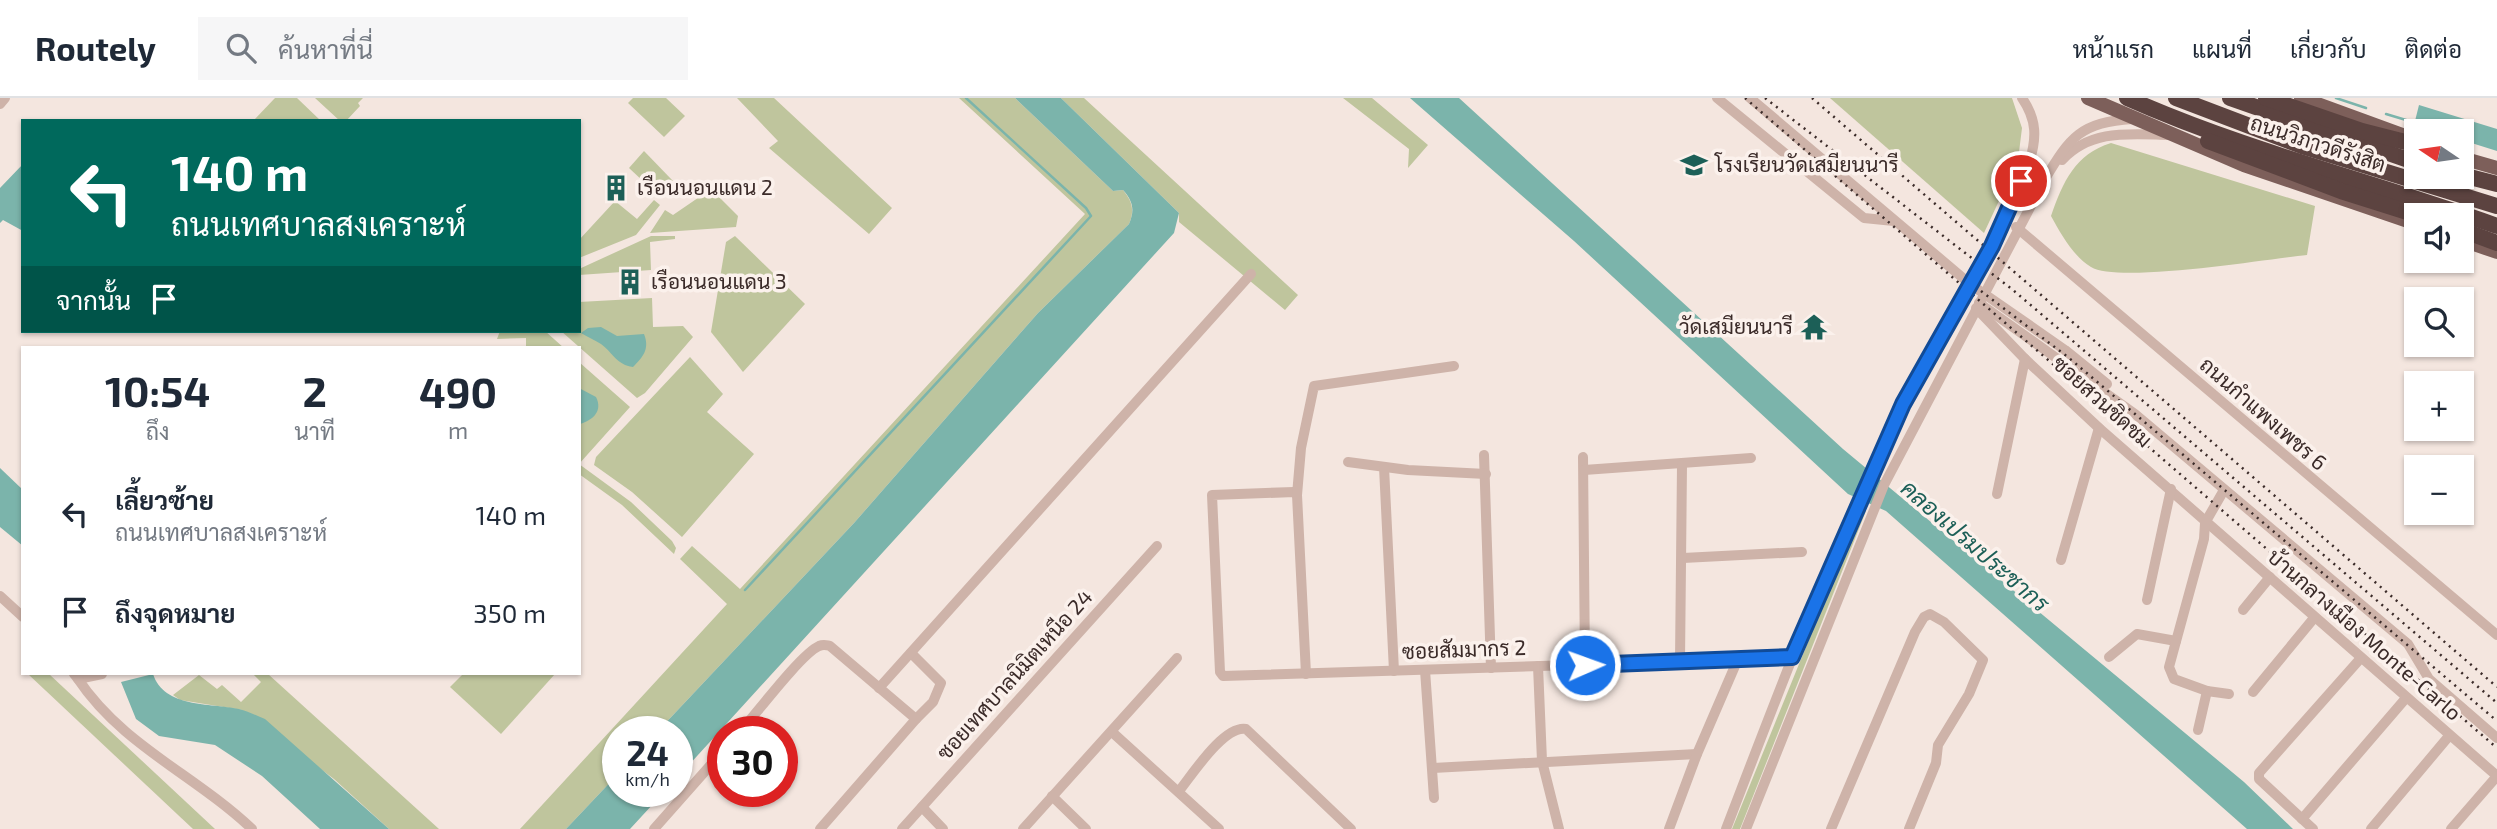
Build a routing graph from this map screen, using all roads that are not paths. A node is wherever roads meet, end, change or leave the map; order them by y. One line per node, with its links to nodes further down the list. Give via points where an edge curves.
1 (5, 98): 13 (street)
2 (1717, 98): 29 (street, via 1864,218)
3 (1750, 98): 29 (street)
4 (2022, 98): 26 (street, via 2033,114 2034,140)
5 (2088, 98): 14 (main road, ถนนวิภาวดีรังสิต)
6 (2126, 98): 25 (highway, via 2145,112 2254,159); 30 (highway, ถนนวิภาวดีรังสิต)
7 (2139, 98): 28 (highway, via 2285,154)
8 (2176, 98): 24 (highway, via 2302,146)
9 (2230, 98): 18 (highway, ถนนวิภาวดีรังสิต)
10 (2301, 98): 12 (main road, ถนนวิภาวดีรังสิต)
11 (2267, 99): 17 (highway)
12 (2326, 102): 16 (main road, ถนนวิภาวดีรังสิต)
13 (0, 104)
14 (2134, 118): 15 (main road, ถนนวิภาวดีรังสิต); 22 (street, via 2107,120 2079,132)
15 (2174, 136): 22 (street, via 2123,134 2088,140); 27 (main road, ถนนวิภาวดีรังสิต)
16 (2404, 137)
17 (2404, 140)
18 (2404, 158)
19 (2474, 161): 20 (main road)
20 (2497, 168)
21 (2474, 178): 23 (highway)
22 (2045, 179): 31 (street)
23 (2497, 184)
24 (2497, 205)
25 (2404, 211)
26 (2005, 220): 31 (street, ถนนกำแพงเพชร 6); 36 (street)
27 (2404, 220)
28 (2497, 220)
29 (1895, 221): 36 (street)
30 (2497, 226)
31 (2019, 229): 37 (street); 64 (street, ถนนกำแพงเพชร 6)
32 (2474, 237): 34 (highway)
33 (2474, 243): 34 (main road)
34 (2496, 249)
35 (1251, 274): 66 (street)
36 (1970, 284): 37 (street); 67 (street, via 1895,420)
37 (1979, 302): 38 (street, ซอยสวนชิดชม); 50 (street, via 2065,350); 113 (street, via 1884,485)
38 (2025, 359): 40 (street, ซอยสวนชิดชม); 51 (street)
39 (1454, 366): 52 (street, via 1314,386)
40 (2099, 428): 49 (street, ซอยสวนชิดชม); 57 (street)
41 (1485, 455): 48 (street)
42 (1583, 457): 47 (street)
43 (1751, 458): 45 (street)
44 (1348, 462): 46 (street)
45 (1682, 465): 47 (street); 56 (street)
46 (1384, 467): 48 (street); 77 (street)
47 (1584, 470): 73 (street)
48 (1486, 474): 75 (street)
49 (2171, 489): 53 (street, ซอยสวนชิดชม); 60 (street)
50 (2224, 490): 53 (street); 90 (street, via 2407,644 2429,679)
51 (1997, 494)
52 (1297, 495): 78 (street); 78 (street, ซอยสัมมากร 2, via 1212,495 1221,675)
53 (2206, 523): 58 (street, บ้านกลางเมือง Monte-Carlo); 65 (street)
54 (1157, 546): 99 (street, ซอยเทศบาลนิมิตเหนือ 24)
55 (1802, 552): 56 (street)
56 (1683, 558): 72 (street)
57 (2061, 561)
58 (2270, 577): 61 (street); 63 (street, บ้านกลางเมือง Monte-Carlo)
59 (0, 596): 62 (street)
60 (2147, 600)
61 (2243, 610)
62 (21, 615)
63 (2314, 618): 71 (street, บ้านกลางเมือง Monte-Carlo); 82 (street)
64 (2497, 635)
65 (2176, 641): 68 (street, via 2137,634); 81 (street, via 2169,667 2172,677)
66 (911, 653): 80 (street); 86 (street, via 941,683 933,702)
67 (1792, 657): 70 (street, ซอยสัมมากร 2); 112 (street)
68 (2109, 657)
69 (1177, 658): 88 (street)
70 (1738, 659): 72 (street, ซอยสัมมากร 2); 91 (street)
71 (2360, 659): 84 (street, บ้านกลางเมือง Monte-Carlo); 100 (street, via 2259,773 2259,779)
72 (1679, 662): 73 (street, ซอยสัมมากร 2)
73 (1585, 665): 74 (street, ซอยสัมมากร 2)
74 (1538, 666): 75 (street, ซอยสัมมากร 2); 92 (street)
75 (1491, 668): 76 (street, ซอยสัมมากร 2)
76 (1425, 670): 77 (street, ซอยสัมมากร 2); 93 (street)
77 (1394, 671): 78 (street, ซอยสัมมากร 2)
78 (1306, 674)
79 (76, 676): 101 (street, via 93,702 121,729 216,797)
80 (879, 688): 85 (street, via 823,645); 86 (street)
81 (2207, 691): 83 (street); 87 (street)
82 (2253, 692)
83 (2229, 694)
84 (2406, 698): 89 (street, บ้านกลางเมือง Monte-Carlo); 100 (street)
85 (754, 716)
86 (916, 719): 103 (street)
87 (2198, 730)
88 (1112, 732): 96 (street); 97 (street)
89 (2449, 736): 95 (street, บ้านกลางเมือง Monte-Carlo); 117 (street)
90 (2497, 738)
91 (1697, 754): 92 (street); 111 (street)
92 (1542, 761): 93 (street); 110 (street)
93 (1433, 768): 98 (street)
94 (707, 769): 102 (street)
95 (2497, 776): 118 (street)
96 (1178, 791): 108 (street); 109 (street, via 1222,739 1233,729 1245,729)
97 (1052, 796): 106 (street); 107 (street)
98 (1434, 797)
99 (922, 807): 104 (street, ซอยเทศบาลนิมิตเหนือ 24); 105 (street)
100 (2302, 819): 116 (street)
101 (252, 829)
102 (654, 829)
103 (820, 829)
104 (901, 829)
105 (943, 829)
106 (1023, 829)
107 (1086, 829)
108 (1219, 829)
109 (1351, 829)
110 (1559, 829)
111 (1669, 829)
112 (1726, 829)
113 (1746, 829)
114 (1831, 829): 115 (street, via 1924,617 1936,616 1983,660 1938,745 1936,763)
115 (1909, 829)
116 (2313, 829)
117 (2371, 829)
118 (2451, 829)

